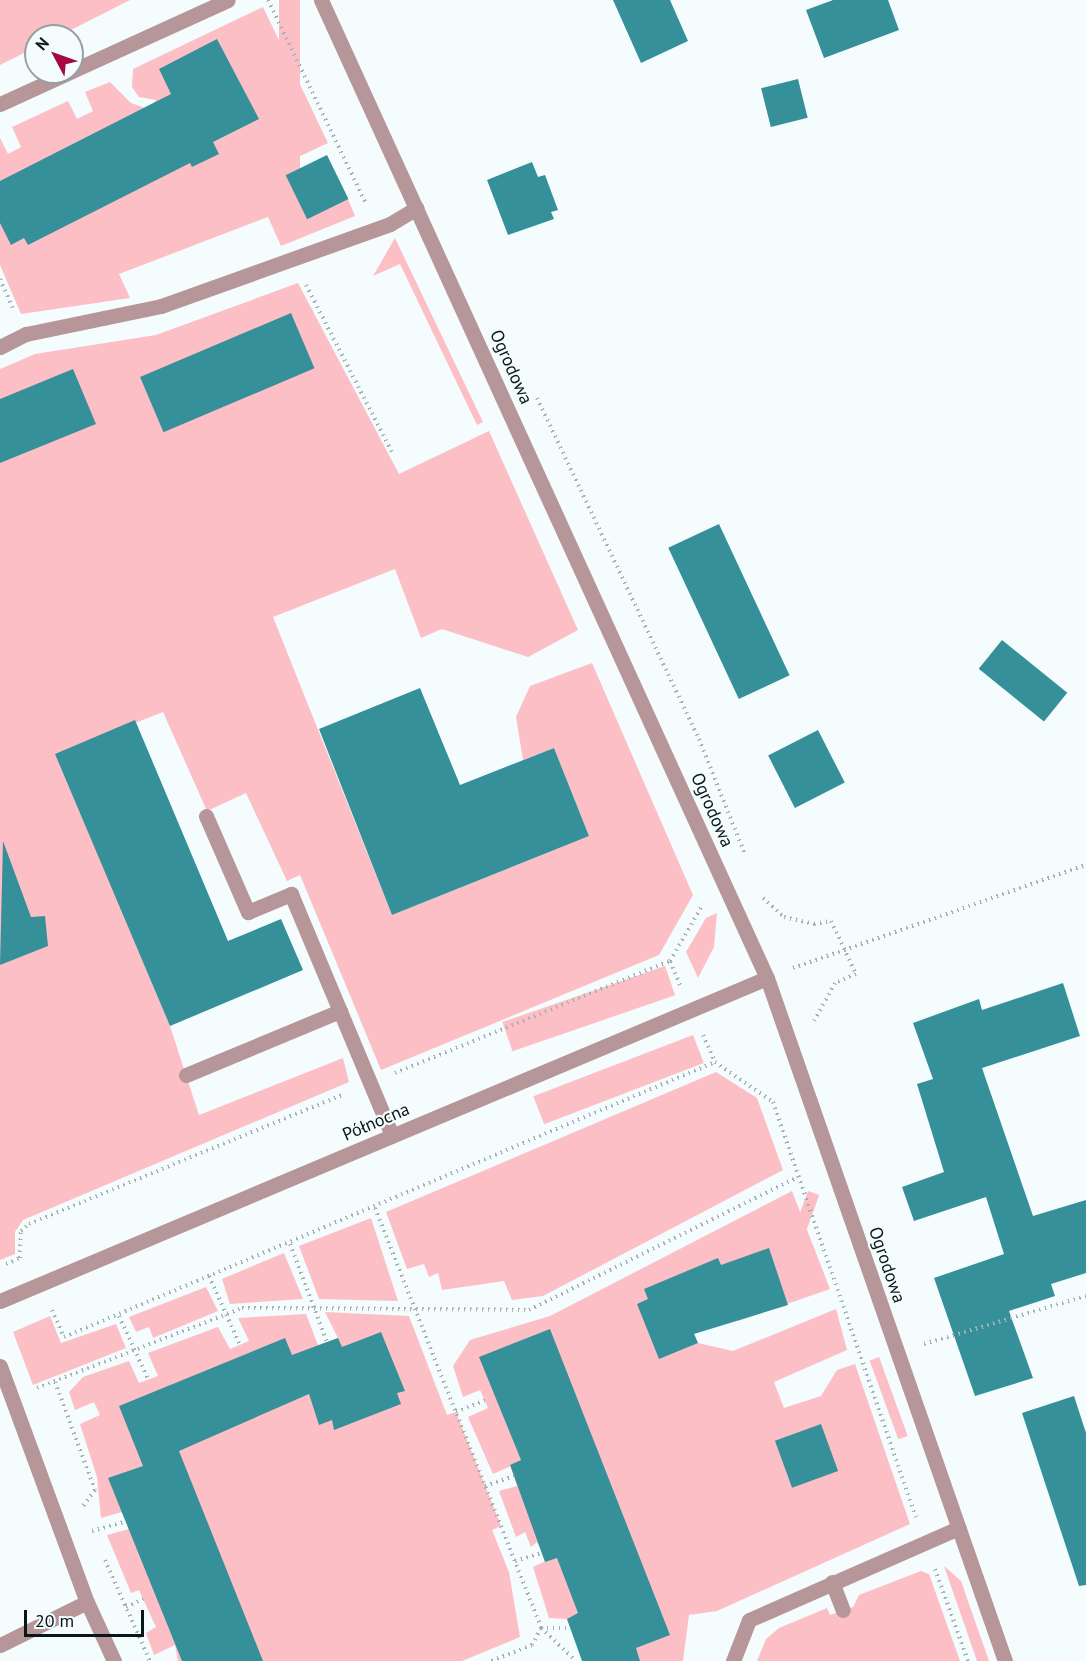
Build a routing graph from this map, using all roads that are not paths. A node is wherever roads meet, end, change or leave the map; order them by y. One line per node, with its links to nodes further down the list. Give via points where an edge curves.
1 (228, 0): 3 (street)
2 (321, 0): 6 (street, Ogrodowa)
3 (84, 66)
4 (44, 84): 5 (street)
5 (0, 104)
6 (417, 208): 7 (street, via 390,224 161,306 26,334); 9 (street, Ogrodowa)
7 (0, 347)
8 (206, 816): 10 (street, via 248,912 291,894)
9 (767, 978): 12 (street, Północna); 16 (street, Ogrodowa)
10 (340, 1011): 11 (street); 12 (street)
11 (186, 1075)
12 (392, 1136): 13 (street, Północna)
13 (0, 1301)
14 (0, 1366): 15 (street)
15 (6, 1409): 18 (street)
16 (959, 1528): 17 (street); 23 (street, Ogrodowa)
17 (832, 1582): 19 (street); 22 (street, via 749,1620)
18 (87, 1602): 20 (street); 21 (street)
19 (843, 1610)
20 (0, 1646)
21 (114, 1661)
22 (733, 1661)
23 (1005, 1661)

